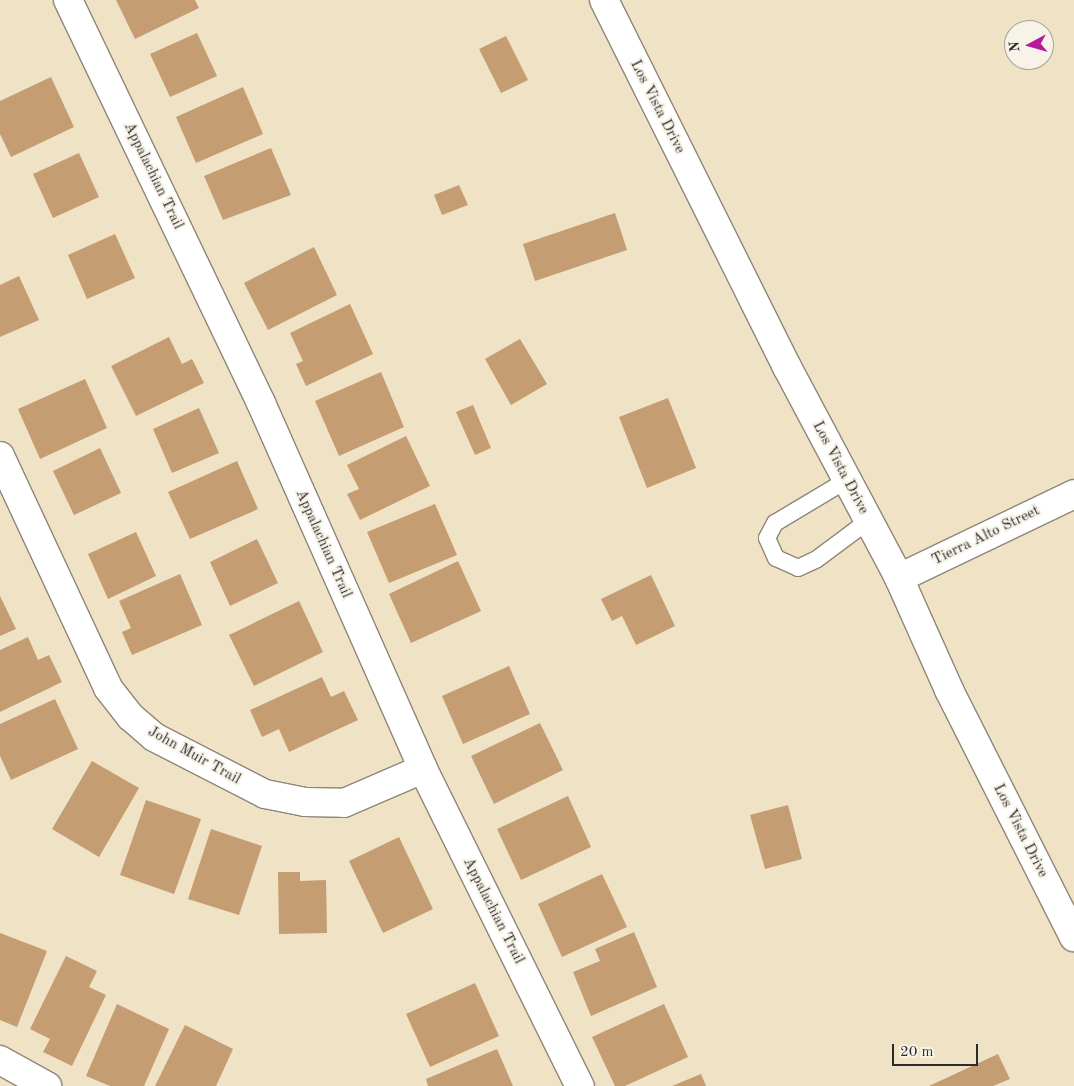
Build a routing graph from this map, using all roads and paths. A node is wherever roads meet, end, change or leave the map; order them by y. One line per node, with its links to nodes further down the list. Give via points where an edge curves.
1 (68, 0): 8 (street, Appalachian Trail, via 261,403)
2 (604, 0): 4 (street, Los Vista Drive)
3 (0, 456): 8 (street, John Muir Trail, via 108,688 131,717 154,737 265,794 305,802 344,803 366,797)
4 (847, 480): 6 (street, Los Vista Drive); 6 (lane, via 775,524 767,538 776,558 798,568 817,559)
5 (1074, 494): 7 (street, Tierra Alto Street)
6 (868, 521): 7 (street, Los Vista Drive)
7 (899, 578): 9 (street, Los Vista Drive, via 949,690)
8 (423, 769): 12 (street, Appalachian Trail)
9 (1074, 937)
10 (0, 1060): 11 (street)
11 (47, 1086)
12 (580, 1086)

